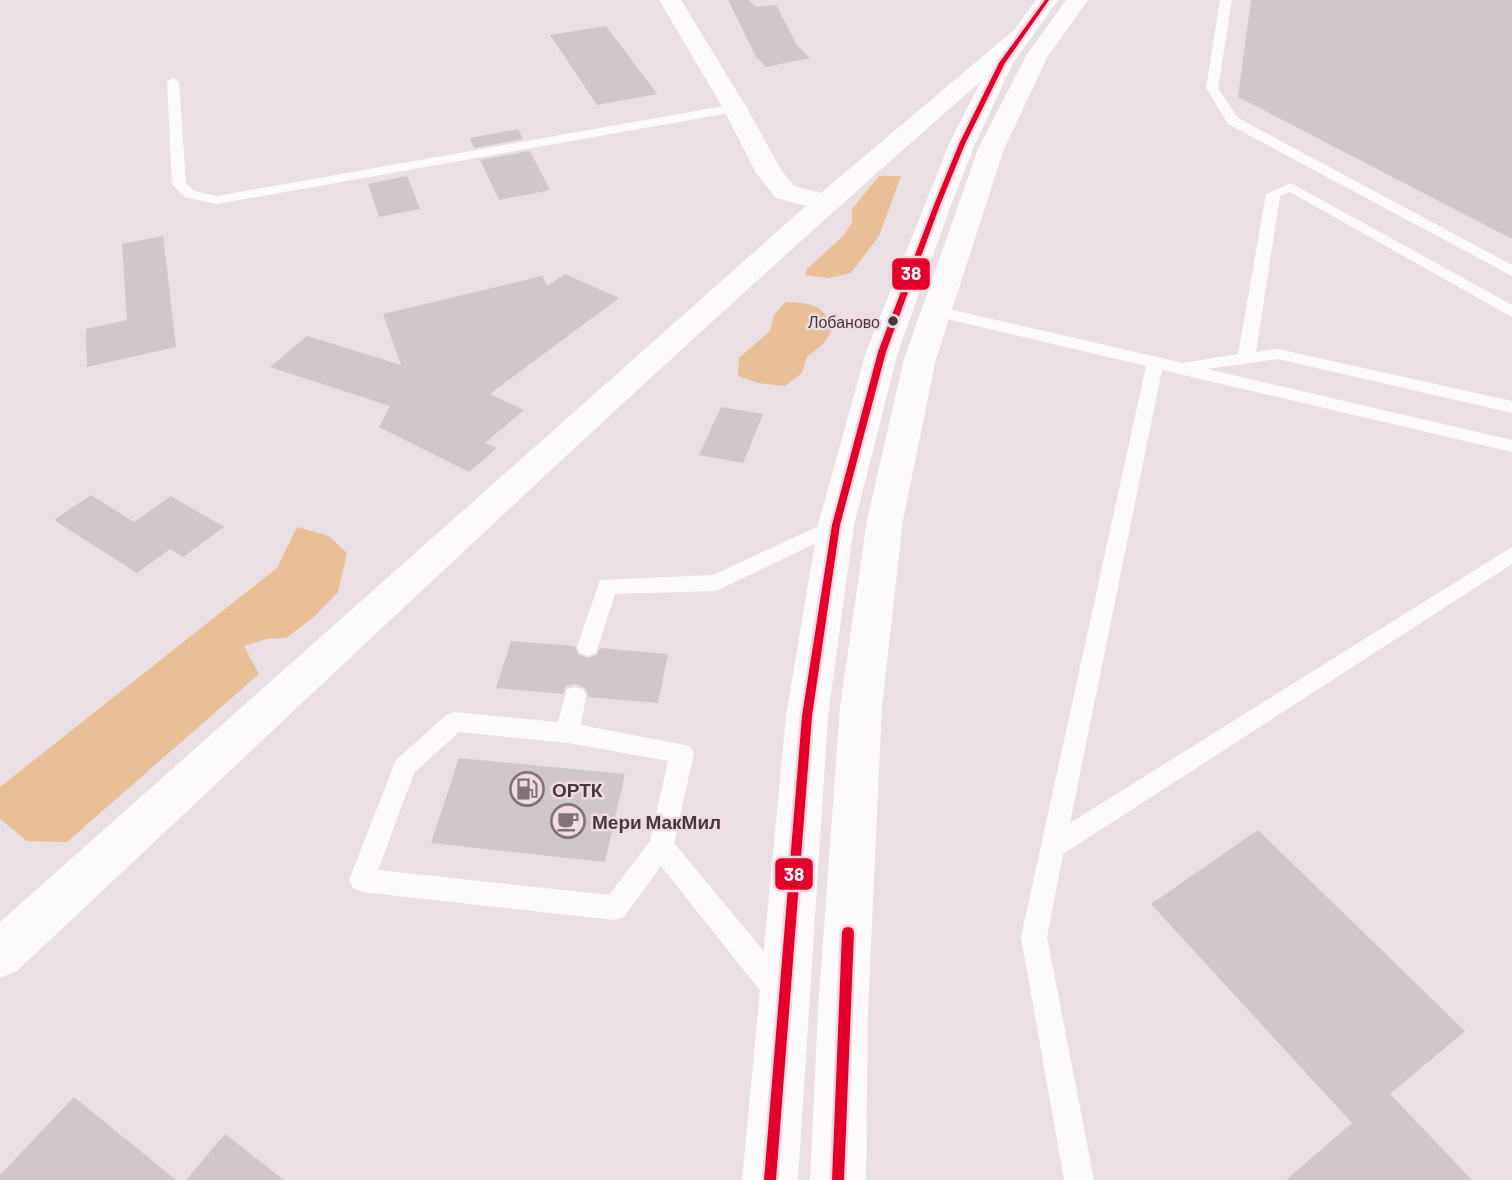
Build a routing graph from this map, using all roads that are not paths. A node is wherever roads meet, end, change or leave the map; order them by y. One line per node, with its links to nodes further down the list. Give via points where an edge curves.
1 (670, 0): 7 (main road)
2 (1047, 0): 5 (main road)
3 (1077, 0): 9 (main road)
4 (1226, 0): 11 (lane, via 1212,88 1233,121)
5 (1021, 35): 8 (main road); 9 (main road, via 1002,63)
6 (173, 82): 7 (lane, via 178,184 189,194 217,201)
7 (735, 108): 10 (main road, via 769,173 785,192)
8 (902, 139): 9 (main road); 10 (main road)
9 (977, 146): 12 (main road); 19 (main road, via 882,352)
10 (826, 204): 26 (main road)
11 (1512, 271)
12 (936, 311): 15 (lane); 29 (main road, via 920,359 885,520 860,707)
13 (1512, 312): 14 (lane, via 1291,187 1273,194)
14 (1246, 358): 16 (lane); 17 (lane, via 1278,354)
15 (1155, 363): 16 (lane); 25 (lane)
16 (1177, 368): 18 (lane)
17 (1512, 407)
18 (1512, 446)
19 (836, 525): 21 (lane, via 716,583 607,586); 27 (main road, via 807,716)
20 (1512, 554): 25 (lane)
21 (588, 648)
22 (575, 695): 23 (lane)
23 (568, 733): 24 (lane, via 682,753); 24 (lane, via 454,722 404,767 362,880 615,908)
24 (661, 846): 27 (lane)
25 (1052, 848): 30 (lane, via 1034,937)
26 (0, 954)
27 (783, 997): 28 (main road)
28 (770, 1180)
29 (838, 1180)
30 (1079, 1180)

